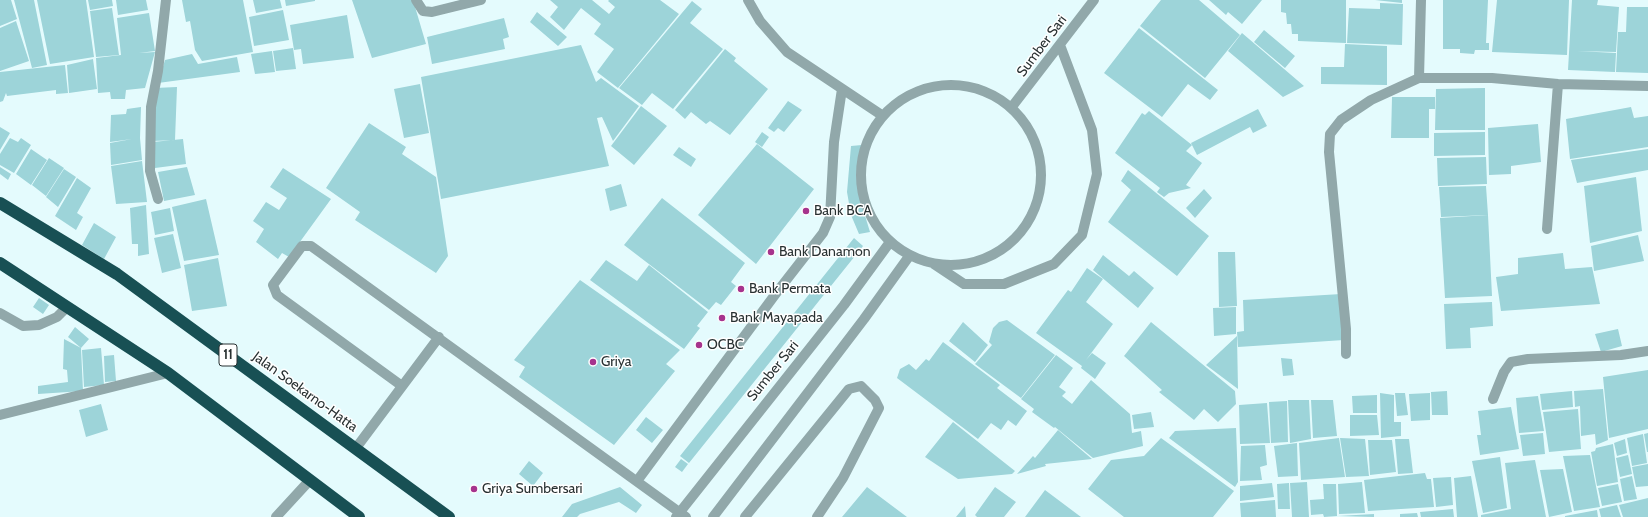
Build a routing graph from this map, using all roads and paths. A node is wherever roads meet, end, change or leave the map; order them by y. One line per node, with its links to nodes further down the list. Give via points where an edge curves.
1 (166, 0): 14 (street, via 158,71 150,107 150,171)
2 (416, 0): 3 (street, via 423,12 432,12)
3 (481, 0)
4 (748, 0): 11 (street, via 760,21 787,52)
5 (1094, 0): 7 (street, Sumber Sari)
6 (1421, 0): 8 (street)
7 (1060, 45): 12 (street, Sumber Sari); 19 (street, via 1092,130 1097,174 1082,235 1054,264 1004,284 964,284)
8 (1419, 78): 9 (street, via 1492,78); 25 (street, via 1371,100 1340,120 1330,134 1329,152 1346,329)
9 (1558, 84): 10 (street); 16 (street)
10 (1648, 86)
11 (842, 89): 13 (street); 32 (street, via 834,142 830,217 823,233)
12 (1011, 108): 13 (street, via 981,91 960,86 932,87 905,98); 19 (street, via 1027,126 1036,147 1041,170 1039,194 1031,216 1018,235 1000,250 979,260 955,265)
13 (883, 116): 17 (street, via 868,140 861,167 862,195 873,221)
14 (158, 199)
15 (0, 203): 30 (highway, Jalan Soekarno-Hatta / 11, via 117,274)
16 (1547, 229)
17 (890, 242): 18 (street); 33 (street, Sumber Sari)
18 (910, 256): 19 (street); 37 (street)
19 (932, 263)
20 (1, 264): 21 (highway)
21 (67, 307): 22 (street, via 57,317 39,325 23,326); 26 (highway)
22 (0, 313)
23 (439, 337): 27 (street); 27 (street, via 311,246 302,246 273,285 277,294); 32 (street)
24 (1648, 351): 28 (street, via 1621,356 1528,359 1511,362)
25 (1346, 354)
26 (168, 373): 29 (street); 31 (highway)
27 (402, 386): 30 (street)
28 (1493, 399)
29 (0, 415)
30 (356, 448): 36 (highway, Jalan Soekarno-Hatta / 11)
31 (310, 480): 34 (street); 35 (highway)
32 (638, 481): 33 (street)
33 (681, 516)
34 (276, 517)
35 (359, 517)
36 (449, 517)
37 (713, 517)
38 (745, 517): 39 (street, via 849,389 861,386 879,408 842,478)
39 (817, 517)

